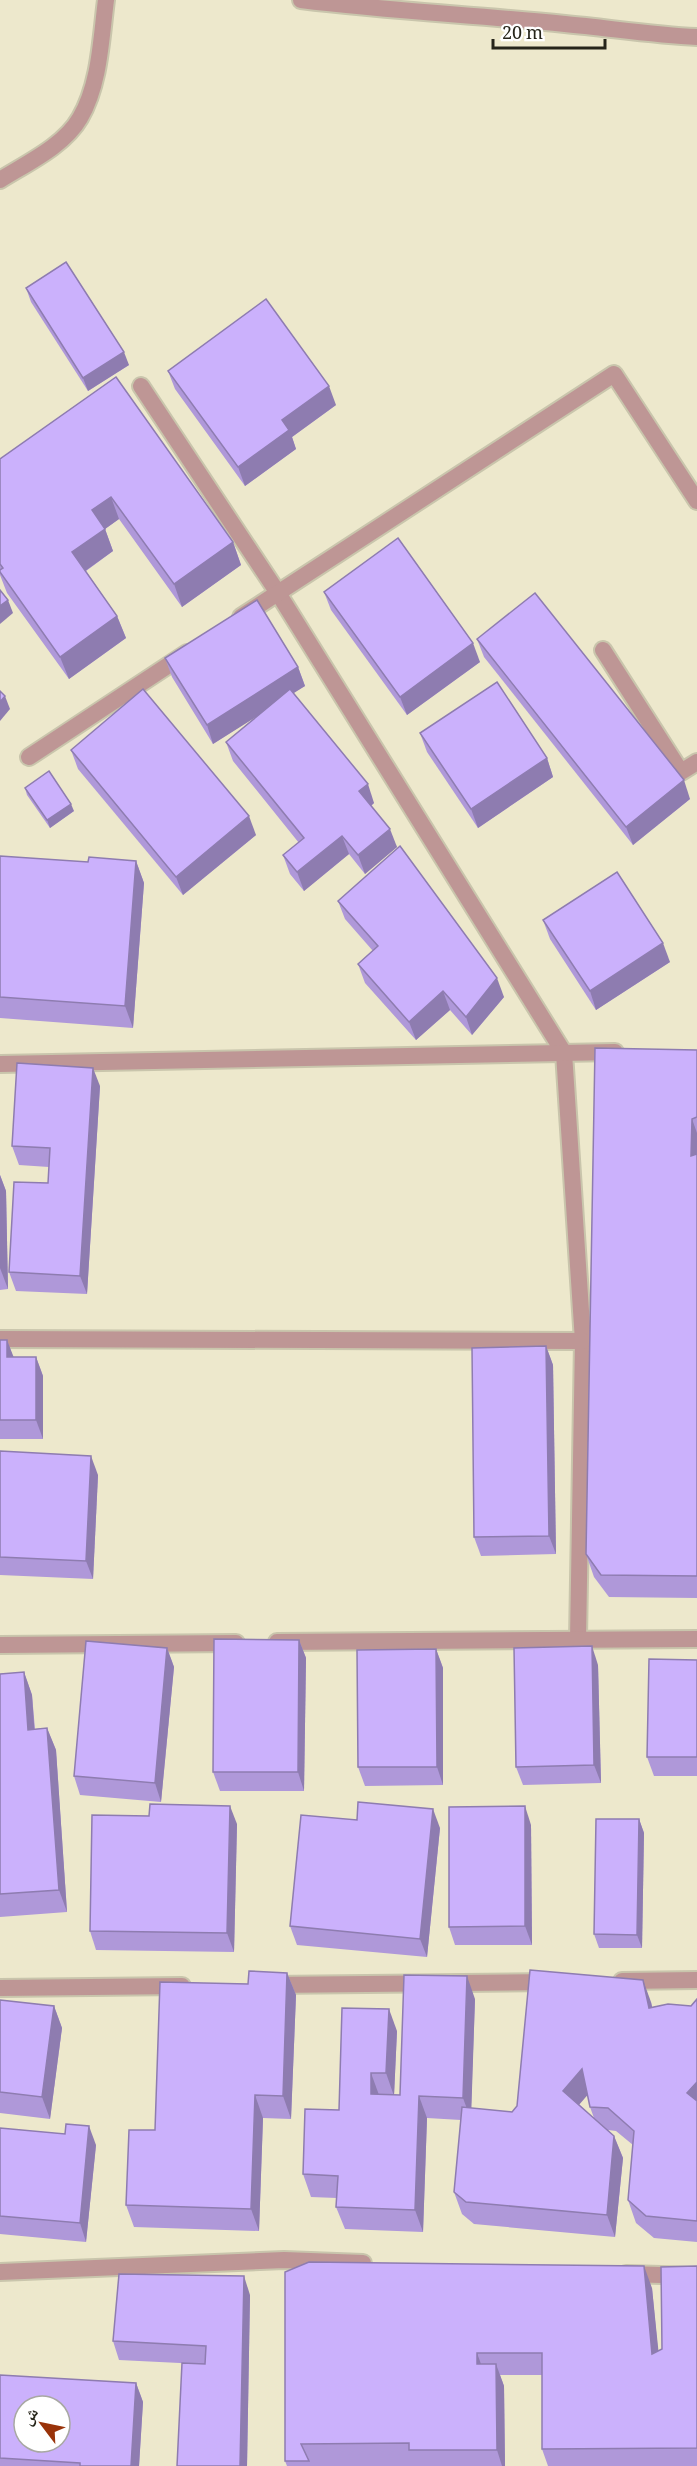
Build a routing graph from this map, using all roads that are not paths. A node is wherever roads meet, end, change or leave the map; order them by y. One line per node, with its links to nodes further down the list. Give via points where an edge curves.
1 (106, 0): 4 (street, via 91,95 80,119 61,139)
2 (301, 0): 3 (street)
3 (697, 37)
4 (0, 180)
5 (141, 386): 7 (street)
6 (697, 501): 7 (street, via 614,375)
7 (278, 593): 8 (street); 14 (street)
8 (228, 626)
9 (198, 646): 11 (street)
10 (603, 650): 12 (street, via 681,772)
11 (29, 757)
12 (697, 762)
13 (630, 1052): 14 (street)
14 (564, 1053): 15 (street); 17 (street)
15 (0, 1064)
16 (0, 1339): 17 (street)
17 (583, 1341): 19 (street)
18 (697, 1639): 19 (street)
19 (578, 1640): 20 (street)
20 (0, 1645)
21 (697, 1980): 22 (street)
22 (603, 1981)
23 (567, 1982): 24 (street)
24 (260, 1985)
25 (201, 1986): 26 (street)
26 (0, 1988)
27 (378, 2264): 28 (street, via 284,2260)
28 (0, 2272)
29 (614, 2273): 30 (street)
30 (697, 2276)

